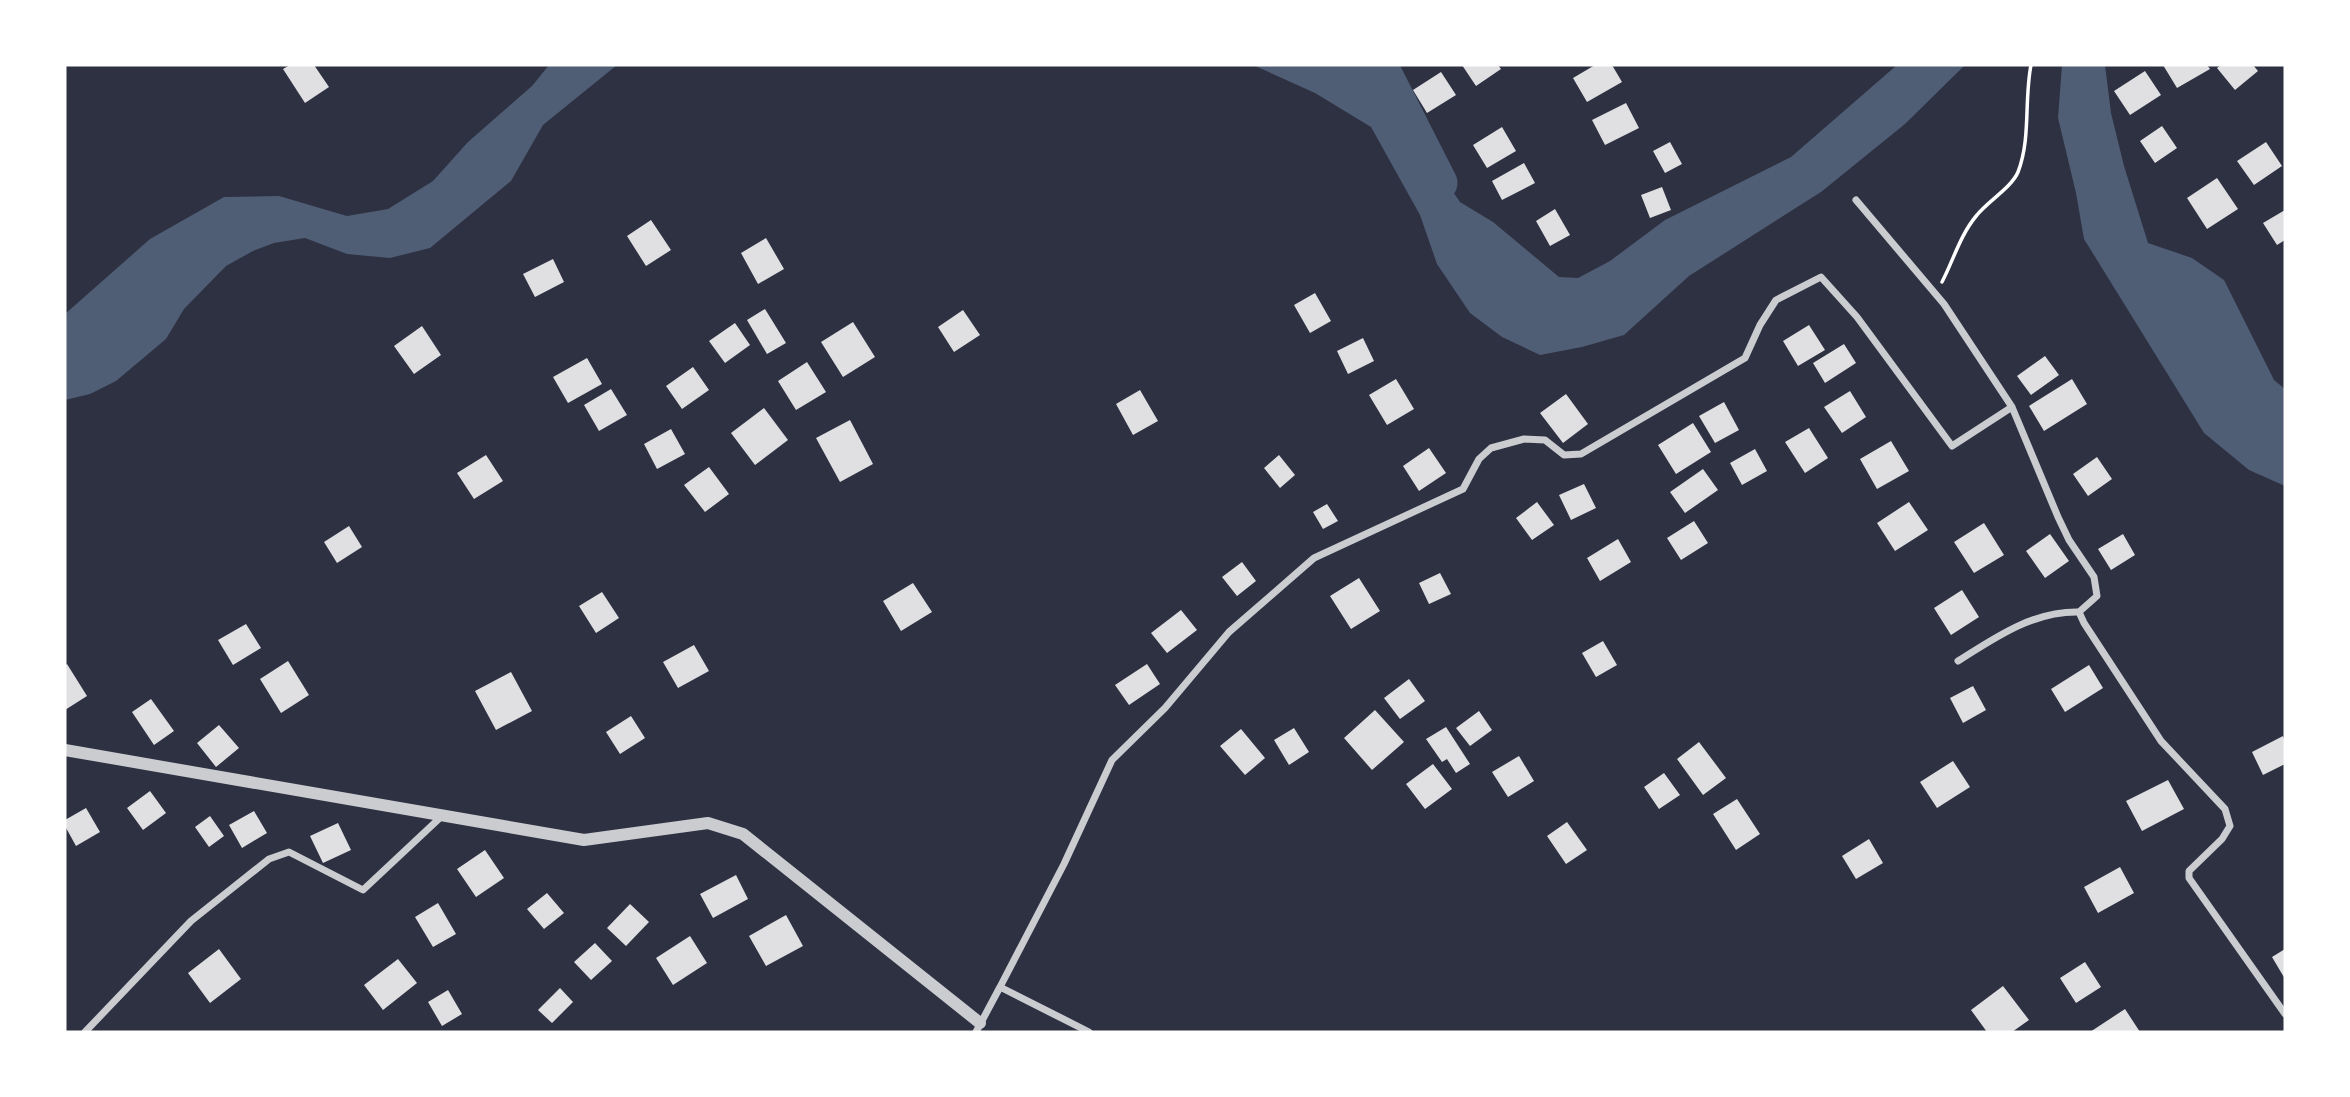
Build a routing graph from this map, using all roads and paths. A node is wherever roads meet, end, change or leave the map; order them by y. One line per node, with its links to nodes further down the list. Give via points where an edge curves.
1 (2031, 65): 3 (path, via 2023,157 2016,176 1976,215)
2 (1856, 200): 3 (street)
3 (1934, 291): 4 (street)
4 (2012, 407): 5 (street, via 2058,517 2094,577 2097,596); 9 (street, via 1952,446 1857,317 1821,278 1776,300 1745,358 1581,454 1564,455 1545,440 1524,439 1491,448 1479,458 1464,489 1314,558 1229,632 1165,708 1112,760)
5 (2080, 612): 6 (street, via 2034,618); 10 (street, via 2161,741 2225,810 2230,826 2189,871 2189,878)
6 (1958, 661)
7 (65, 750): 8 (street)
8 (443, 815): 11 (street, via 584,840 708,823 743,834); 12 (street, via 363,890 289,852 269,859 191,921)
9 (1000, 987): 11 (street); 13 (street)
10 (2285, 1014)
11 (978, 1028)
12 (85, 1032)
13 (1089, 1032)

